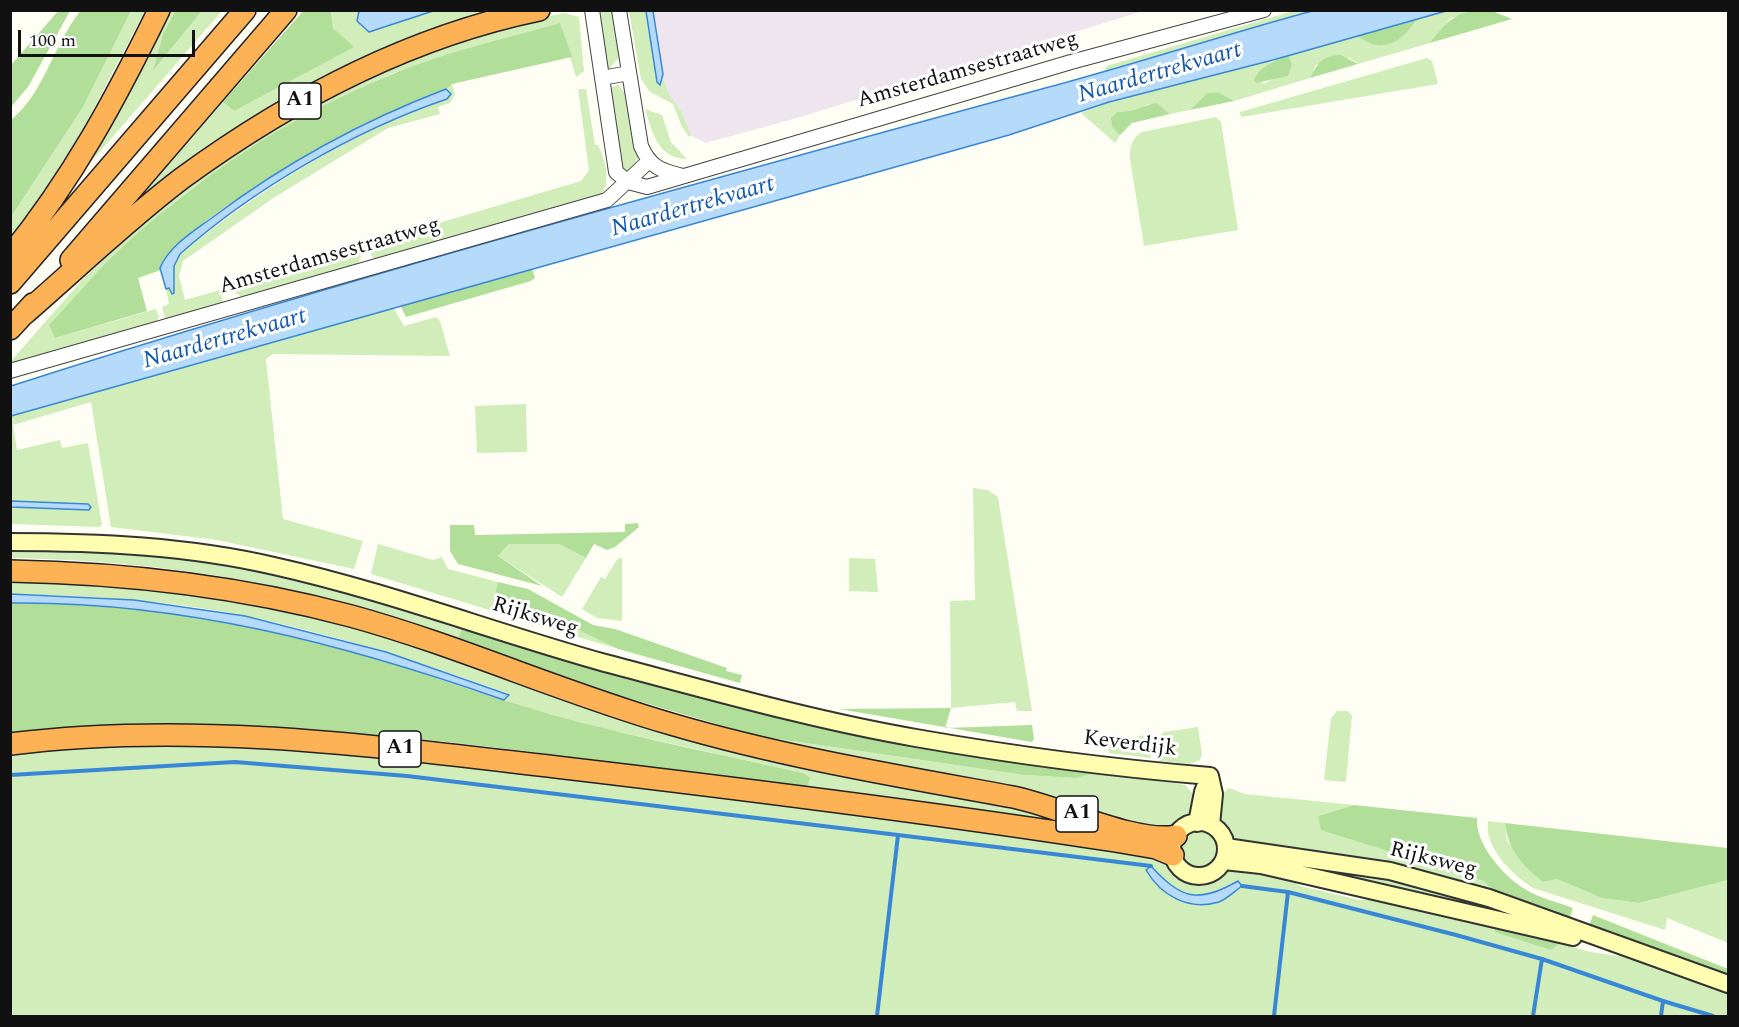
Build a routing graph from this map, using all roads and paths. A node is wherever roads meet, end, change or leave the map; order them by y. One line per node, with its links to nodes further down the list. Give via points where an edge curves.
1 (159, 10): 13 (highway, via 86,150 57,196)
2 (245, 10): 14 (highway)
3 (285, 10): 15 (highway, A1)
4 (539, 10): 15 (highway, A1, via 430,41 292,105 180,180)
5 (592, 10): 9 (street)
6 (619, 10): 8 (street)
7 (1264, 10): 11 (street, Amsterdamsestraatweg, via 1071,62)
8 (629, 73): 9 (street); 10 (street, via 641,146)
9 (602, 78): 12 (street, via 616,172)
10 (648, 162): 11 (street, via 662,171); 12 (street, Amsterdamsestraatweg)
11 (685, 177): 12 (street, Amsterdamsestraatweg, via 647,187)
12 (628, 182): 16 (street, Amsterdamsestraatweg, via 608,200)
13 (10, 256)
14 (10, 283)
15 (17, 322)
16 (10, 372)
17 (10, 542): 20 (main road, Rijksweg, via 177,550 272,565 746,700 915,738)
18 (10, 571): 22 (highway, A1, via 150,578 302,604 404,632 600,702 732,741 1044,803)
19 (10, 744): 22 (highway, A1, via 124,736 228,735 384,747 788,794 1156,848)
20 (1045, 757): 21 (main road, Keverdijk, via 1210,776 1203,792)
21 (1204, 824): 22 (main road, via 1184,828); 23 (main road, via 1218,830)
22 (1175, 845): 23 (main road, via 1182,870 1200,876 1218,869)
23 (1225, 854): 24 (main road, Rijksweg); 24 (main road, Rijksweg, via 1390,871 1489,898)
24 (1621, 947): 25 (main road, Rijksweg)
25 (1728, 984)

